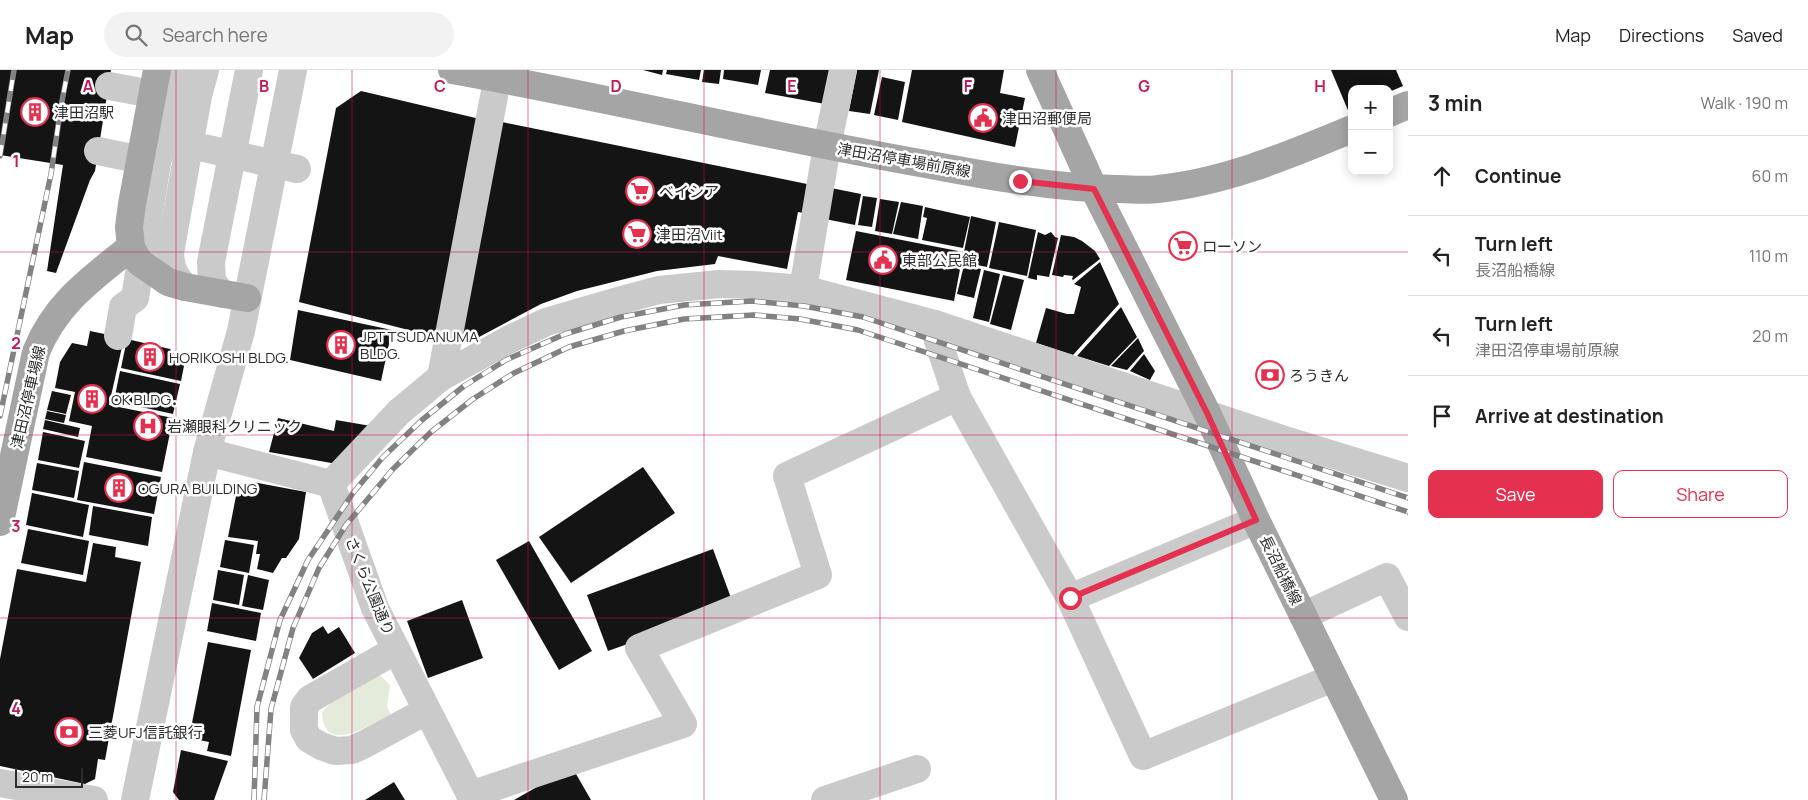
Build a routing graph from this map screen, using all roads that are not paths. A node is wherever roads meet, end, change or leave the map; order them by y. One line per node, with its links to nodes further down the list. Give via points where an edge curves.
1 (157, 70): 20 (main road, via 132,204)
2 (180, 70): 11 (street)
3 (205, 70): 21 (street, via 170,253 170,266)
4 (248, 70): 23 (street, via 210,262 212,280)
5 (293, 70): 23 (street)
6 (452, 70): 9 (main road, 津田沼停車場前原線)
7 (843, 70): 15 (street)
8 (1040, 70): 19 (main road, 長沼船橋線)
9 (499, 74): 15 (main road, 津田沼停車場前原線); 26 (street)
10 (109, 86): 11 (street)
11 (174, 98): 17 (street)
12 (1408, 105): 13 (main road)
13 (1393, 111)
14 (1350, 130): 19 (main road, 津田沼停車場前原線, via 1282,158 1197,184 1156,190)
15 (827, 146): 19 (main road, 津田沼停車場前原線, via 1020,181); 22 (street)
16 (98, 151): 17 (street)
17 (160, 151): 18 (street); 25 (street, via 134,298 124,307)
18 (298, 169)
19 (1094, 189): 28 (main road, 長沼船橋線)
20 (130, 247): 21 (main road, via 139,262 155,274); 33 (main road, 津田沼停車場線, via 71,297 42,337 36,352)
21 (185, 287): 23 (main road)
22 (803, 289): 24 (street); 26 (street, via 719,284 689,277 659,290 546,322)
23 (235, 296): 29 (street, via 241,331)
24 (935, 324): 27 (street); 28 (street)
25 (118, 336)
26 (441, 377): 31 (street, via 400,412)
27 (957, 397): 34 (street); 42 (street, via 788,476 818,575 639,648 683,724)
28 (1207, 413): 30 (street); 32 (main road, 長沼船橋線)
29 (207, 452): 31 (street); 44 (street)
30 (1408, 478)
31 (331, 484): 37 (street, さくら公園通り, via 375,608)
32 (1256, 520): 34 (street); 35 (main road, 長沼船橋線)
33 (0, 522)
34 (1070, 598): 38 (street, via 1143,756)
35 (1303, 616): 36 (street, via 1387,577); 38 (main road, 長沼船橋線)
36 (1408, 618)
37 (396, 650): 39 (street, さくら公園通り); 39 (street, via 310,699 304,707 306,735 321,746 352,750)
38 (1334, 678): 46 (main road, 長沼船橋線)
39 (426, 711): 42 (street, さくら公園通り)
40 (917, 769): 45 (street)
41 (0, 783): 43 (street)
42 (472, 798)
43 (94, 800)
44 (135, 800)
45 (825, 800)
46 (1394, 800)

